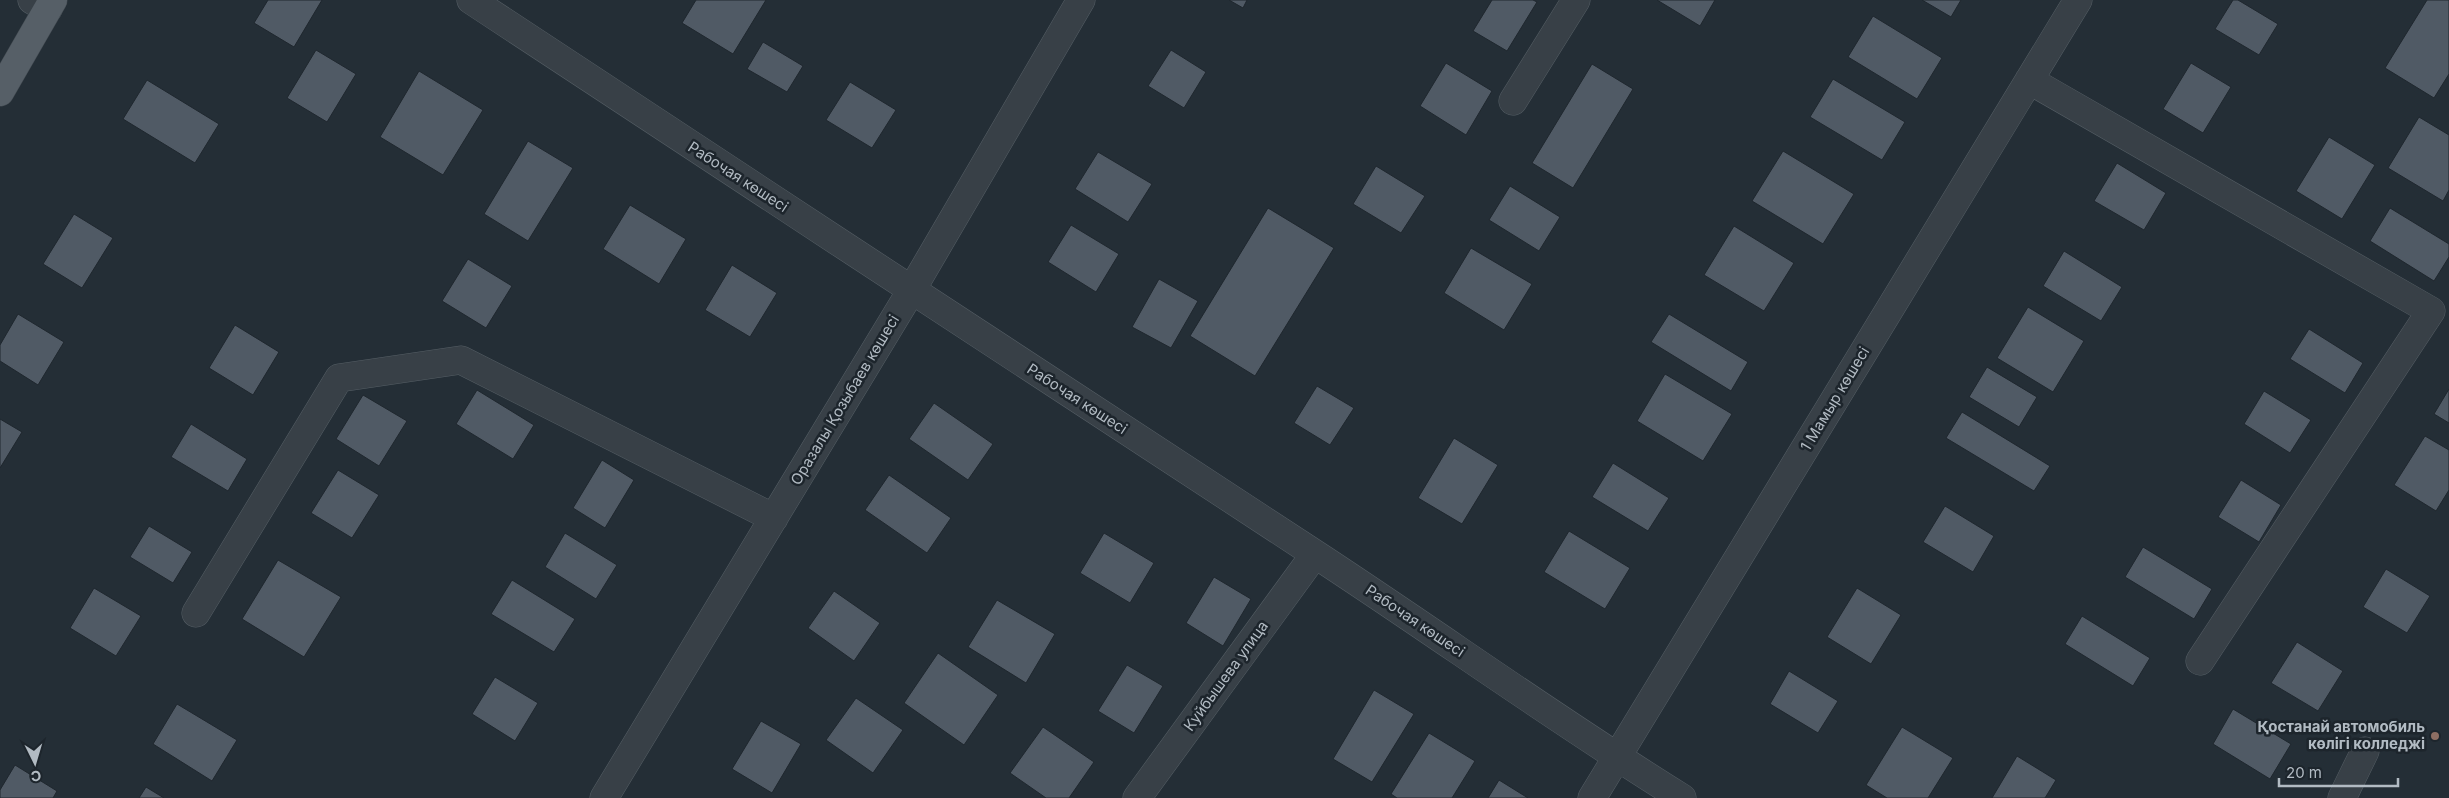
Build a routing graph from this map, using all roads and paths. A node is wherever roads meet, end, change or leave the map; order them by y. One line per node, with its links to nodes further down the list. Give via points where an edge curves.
1 (471, 0): 9 (street, Рабочая көшесі)
2 (1081, 0): 9 (street, Оразалы Қозыбаев көшесі)
3 (1576, 0): 8 (street)
4 (2078, 0): 6 (street, 1 Мамыр көшесі)
5 (45, 3): 7 (main road)
6 (2029, 80): 13 (street, via 2431,312); 15 (street, 1 Мамыр көшесі)
7 (0, 92)
8 (1513, 101)
9 (911, 291): 10 (street, Оразалы Қозыбаев көшесі); 11 (street, Рабочая көшесі)
10 (774, 518): 12 (street, via 461,360 339,378); 16 (street, Оразалы Қозыбаев көшесі)
11 (1315, 554): 15 (street, Рабочая көшесі); 17 (street, Куйбышева улица)
12 (196, 613)
13 (2200, 661)
14 (2365, 751): 20 (street)
15 (1616, 758): 18 (street, 1 Мамыр көшесі); 19 (street, Рабочая көшесі)
16 (604, 798)
17 (1137, 798)
18 (1592, 798)
19 (1682, 798)
20 (2342, 798)

